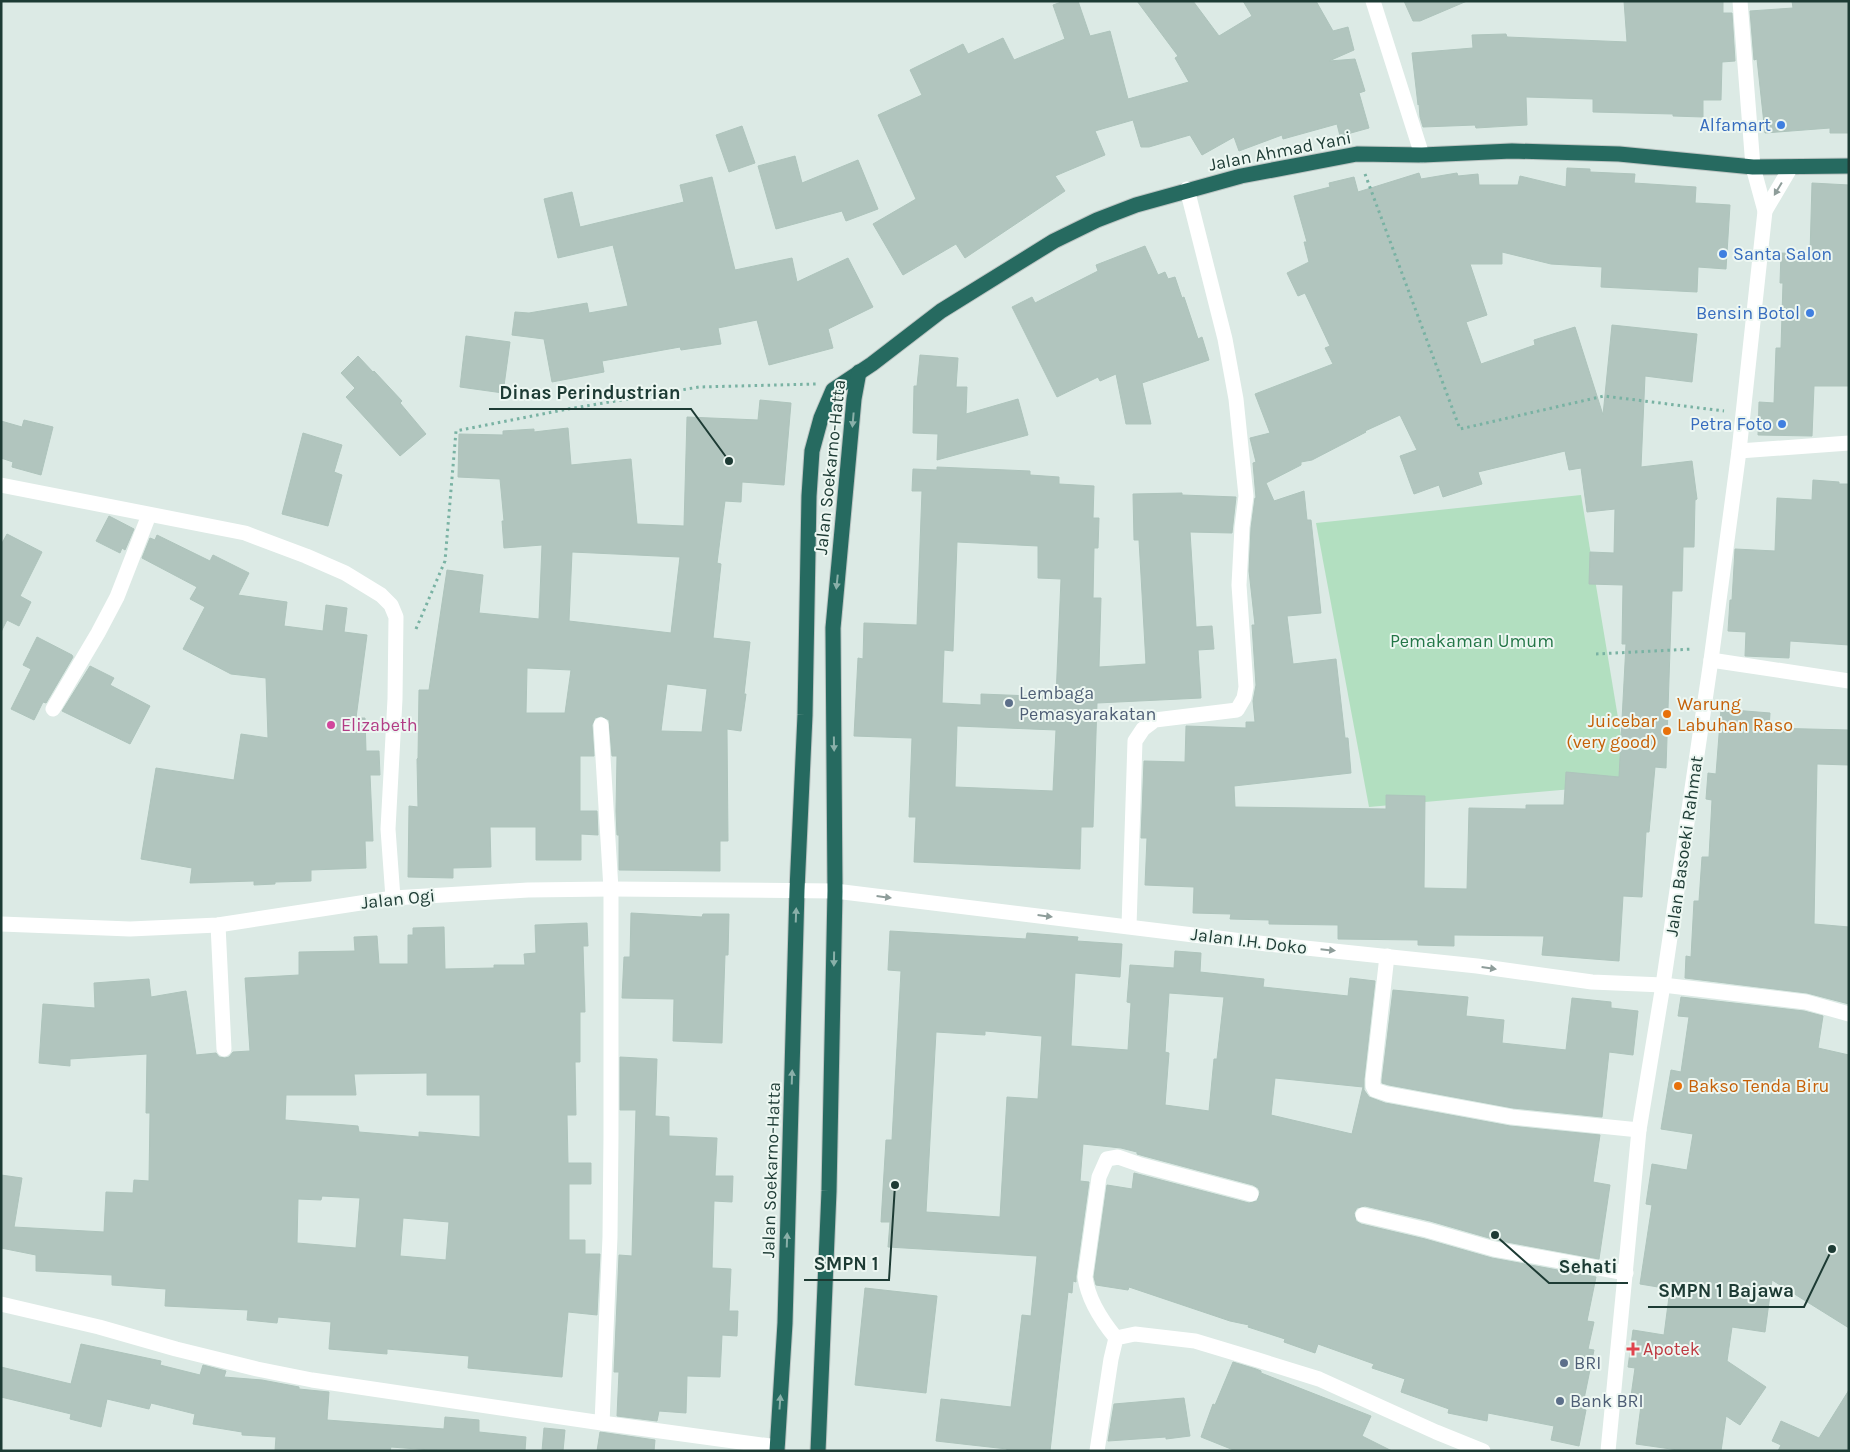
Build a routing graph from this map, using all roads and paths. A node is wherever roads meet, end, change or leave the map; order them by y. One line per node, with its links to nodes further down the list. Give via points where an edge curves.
1 (1374, 1): 4 (street)
2 (1740, 1): 6 (street)
3 (1357, 154): 4 (highway, Jalan Ahmad Yani); 8 (highway, Jalan Ahmad Yani, via 1241,176); 12 (path, via 1460,429 1604,396)
4 (1422, 155): 6 (highway, Jalan Ahmad Yani, via 1512,151 1618,154)
5 (1849, 166): 7 (highway, Jalan Ahmad Yani)
6 (1753, 167): 7 (highway, Jalan Ahmad Yani); 9 (street)
7 (1791, 167): 9 (street, one-way to 9)
8 (1188, 190): 10 (highway, Jalan Ahmad Yani, via 1136,205 1054,241 940,311); 29 (street, via 1225,339 1236,399 1246,496 1239,585 1246,686 1237,710 1155,720 1135,741)
9 (1765, 211): 12 (street, Jalan Basoeki Rahmat)
10 (859, 372): 11 (highway, Jalan Soekarno-Hatta); 25 (highway, Jalan Soekarno-Hatta, one-way to 25, via 833,628)
11 (833, 390): 19 (path, via 814,382 699,387 456,430 445,561 405,655); 24 (highway, Jalan Soekarno-Hatta, via 814,442 810,487)
12 (1742, 414): 14 (street, Jalan Basoeki Rahmat)
13 (1849, 443): 14 (street)
14 (1739, 451): 18 (street, Jalan Basoeki Rahmat)
15 (1, 485): 16 (street)
16 (149, 514): 19 (street, via 244,532 345,573 382,595 391,605 396,617); 21 (street, via 117,597)
17 (1596, 654): 18 (path)
18 (1711, 654): 20 (street); 31 (street, Jalan Basoeki Rahmat)
19 (396, 656): 26 (street, via 388,829)
20 (1849, 681)
21 (53, 709)
22 (601, 725): 23 (street)
23 (611, 889): 24 (street, Jalan Ogi); 26 (street, Jalan Ogi); 40 (street, via 610,1237)
24 (797, 890): 25 (street); 42 (highway, Jalan Soekarno-Hatta, one-way to 24, via 785,1323)
25 (835, 891): 29 (street, Jalan I.H. Doko, one-way to 29); 43 (highway, Jalan Soekarno-Hatta, one-way to 43, via 829,1191)
26 (393, 898): 28 (street, Jalan Ogi)
27 (1, 924): 28 (street, Jalan Ogi, via 130,929)
28 (218, 925): 33 (street)
29 (1130, 926): 30 (street, Jalan I.H. Doko, one-way to 30)
30 (1387, 956): 31 (street, Jalan I.H. Doko, one-way to 31, via 1592,982); 34 (street, via 1373,1079 1375,1090 1512,1117)
31 (1663, 985): 32 (street, Jalan I.H. Doko, via 1806,1002); 34 (street, Jalan Basoeki Rahmat)
32 (1849, 1014)
33 (224, 1049)
34 (1639, 1130): 37 (street, Jalan Basoeki Rahmat)
35 (1252, 1194): 39 (street, via 1118,1157 1107,1159 1099,1177 1085,1278 1087,1290 1103,1321)
36 (1362, 1215): 37 (street, via 1494,1249)
37 (1626, 1273): 46 (street, Jalan Basoeki Rahmat)
38 (1, 1304): 40 (street, via 312,1380)
39 (1116, 1338): 41 (street, via 1135,1334 1195,1341 1319,1379); 44 (street)
40 (602, 1423): 42 (street)
41 (1458, 1446): 45 (street)
42 (777, 1449)
43 (818, 1451)
44 (1097, 1451)
45 (1483, 1451)
46 (1608, 1451)

